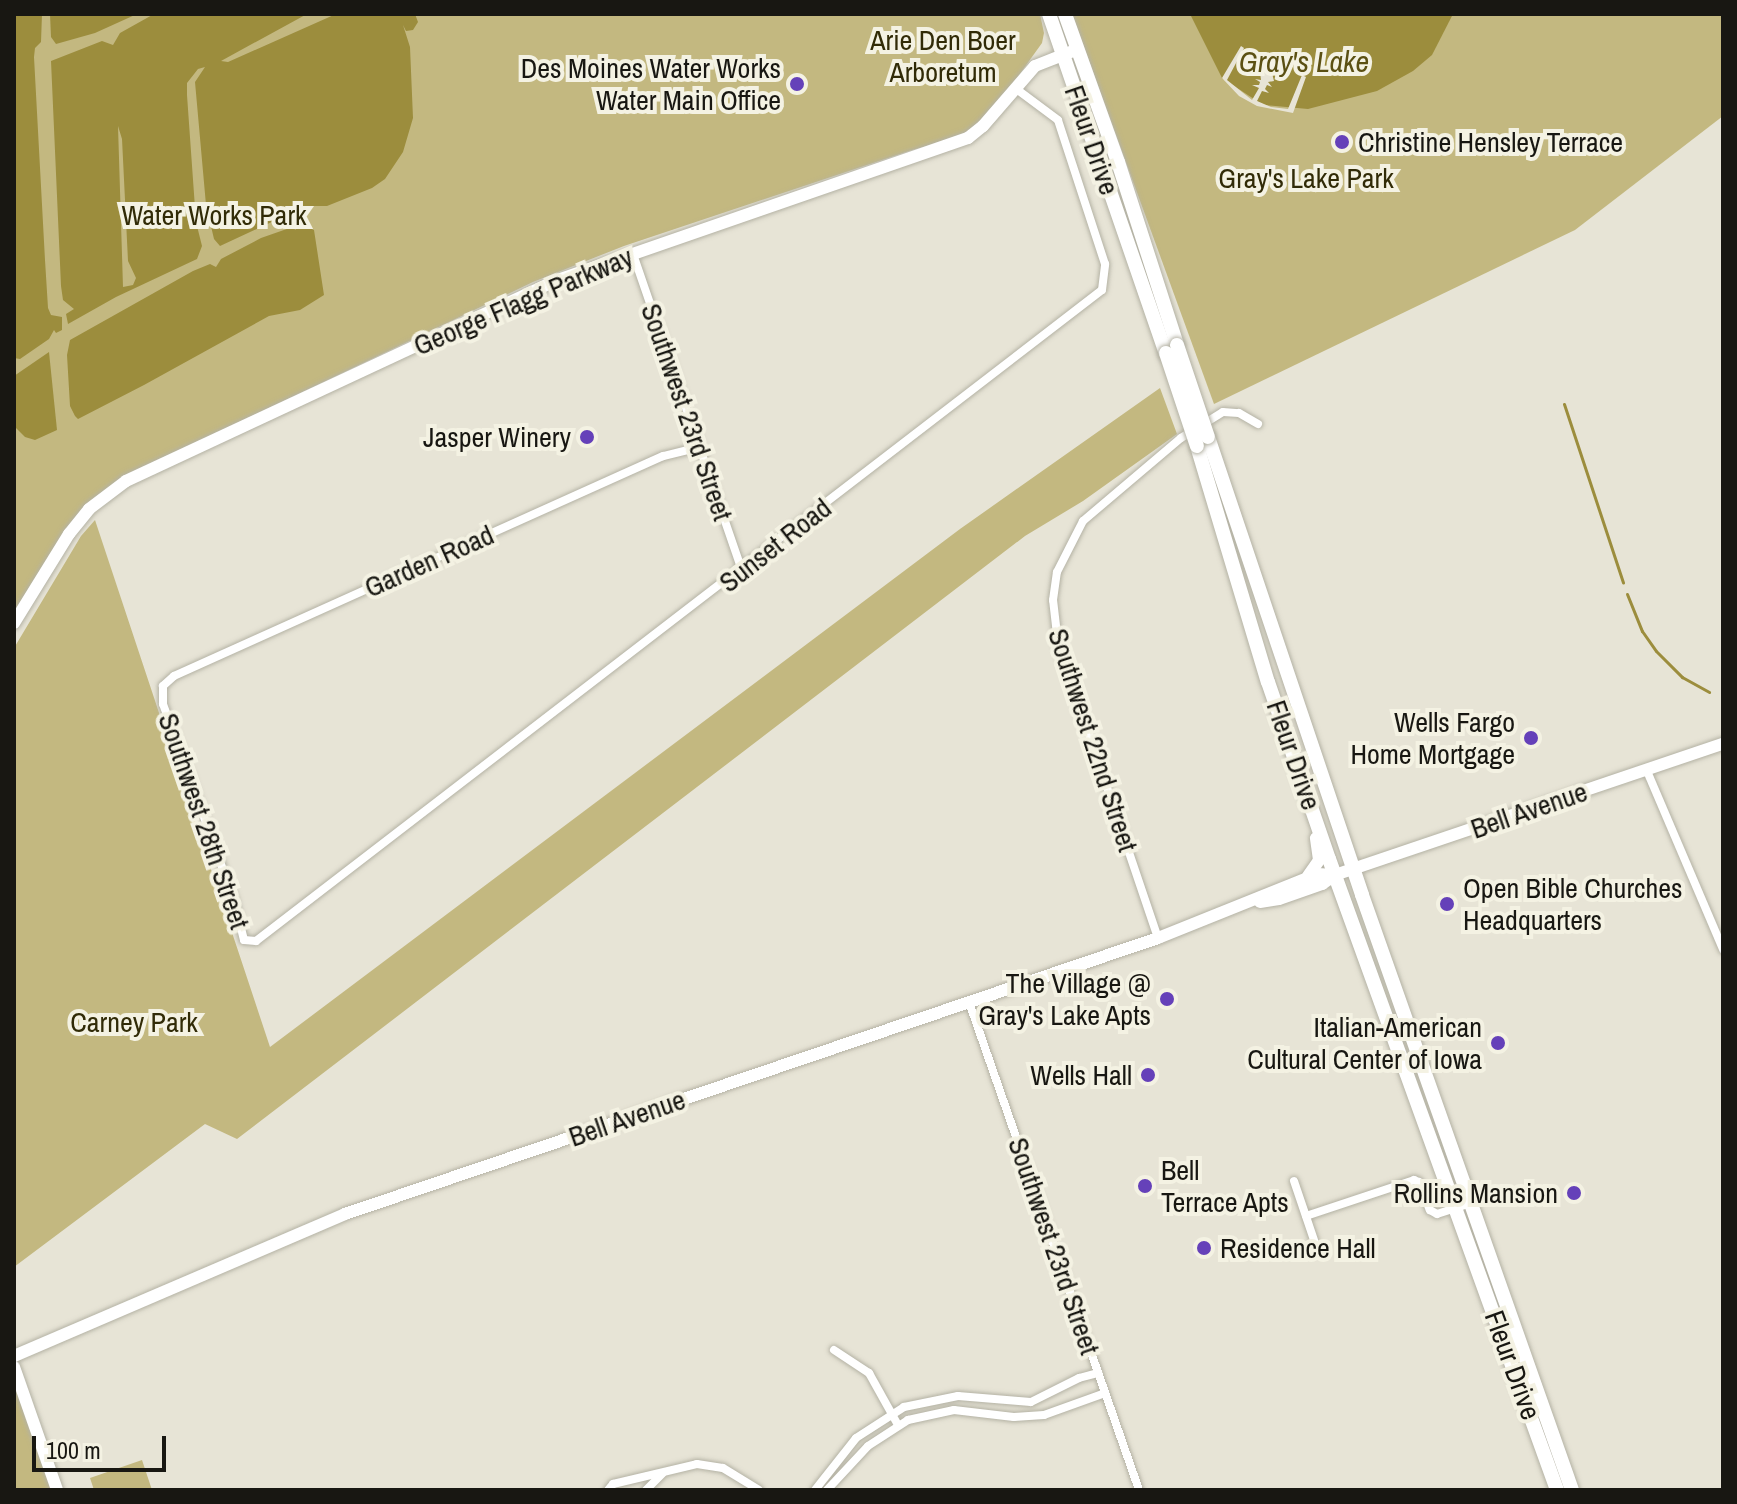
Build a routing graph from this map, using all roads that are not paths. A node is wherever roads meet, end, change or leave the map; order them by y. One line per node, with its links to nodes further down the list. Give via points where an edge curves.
1 (1049, 14): 4 (main road, Fleur Drive)
2 (1065, 14): 3 (main road, Fleur Drive)
3 (1078, 49): 4 (street, George Flagg Parkway); 7 (main road, Fleur Drive)
4 (1063, 55): 5 (street, George Flagg Parkway, via 1035,66); 7 (main road, Fleur Drive)
5 (1015, 88): 6 (street, George Flagg Parkway, via 983,126 954,144); 11 (street, Sunset Road, via 1058,120 1105,264 1102,290)
6 (633, 254): 10 (street, Southwest 23rd Street); 12 (street, George Flagg Parkway, via 509,300 126,481 89,509 69,534)
7 (1171, 349): 9 (main road, Fleur Drive, bridge)
8 (1258, 424): 22 (street, Southwest 22nd Street, via 1239,413 1223,412 1181,438 1083,521 1057,572 1053,600 1058,643)
9 (1202, 441): 16 (main road, Fleur Drive, via 1268,682); 17 (main road, Fleur Drive)
10 (700, 447): 11 (street, Southwest 23rd Street); 13 (street, Garden Road, via 649,462 174,676)
11 (742, 570): 21 (street, Sunset Road)
12 (14, 623)
13 (163, 686): 21 (street, Southwest 28th Street, via 163,704 234,900 240,935 250,942)
14 (1723, 744): 15 (street, Bell Avenue)
15 (1647, 771): 17 (street, Bell Avenue); 23 (street)
16 (1309, 800): 18 (main road, Fleur Drive); 19 (street, via 1319,852)
17 (1354, 869): 18 (street, Bell Avenue); 26 (main road, Fleur Drive)
18 (1335, 875): 19 (street, Bell Avenue); 20 (street, Bell Avenue, via 1279,899); 26 (main road, Fleur Drive)
19 (1306, 879): 20 (street, Bell Avenue)
20 (1248, 903): 22 (street, Bell Avenue)
21 (261, 938)
22 (1158, 938): 24 (street, Bell Avenue)
23 (1723, 949)
24 (969, 1002): 30 (street, Bell Avenue, via 345,1214); 32 (street, Southwest 23rd Street)
25 (1294, 1181): 27 (street)
26 (1464, 1205): 27 (street, via 1437,1214 1414,1180); 46 (main road, Fleur Drive); 47 (main road, Fleur Drive)
27 (1306, 1216): 28 (street)
28 (1315, 1243)
29 (834, 1350): 35 (street, via 869,1373)
30 (14, 1356)
31 (14, 1367): 39 (street)
32 (1098, 1373): 33 (street, Southwest 23rd Street); 34 (street, via 1031,1402)
33 (1105, 1393): 36 (street, via 1044,1415); 45 (street, Southwest 23rd Street)
34 (998, 1400): 35 (street, via 942,1397); 36 (street)
35 (891, 1412): 37 (street); 43 (street, via 856,1438)
36 (997, 1415): 37 (street, via 938,1412)
37 (898, 1425): 44 (street, via 868,1446)
38 (663, 1473): 40 (street, via 613,1484); 41 (street); 42 (street, via 709,1464)
39 (57, 1490)
40 (608, 1490)
41 (646, 1490)
42 (759, 1490)
43 (815, 1490)
44 (827, 1490)
45 (1139, 1490)
46 (1557, 1490)
47 (1572, 1490)

